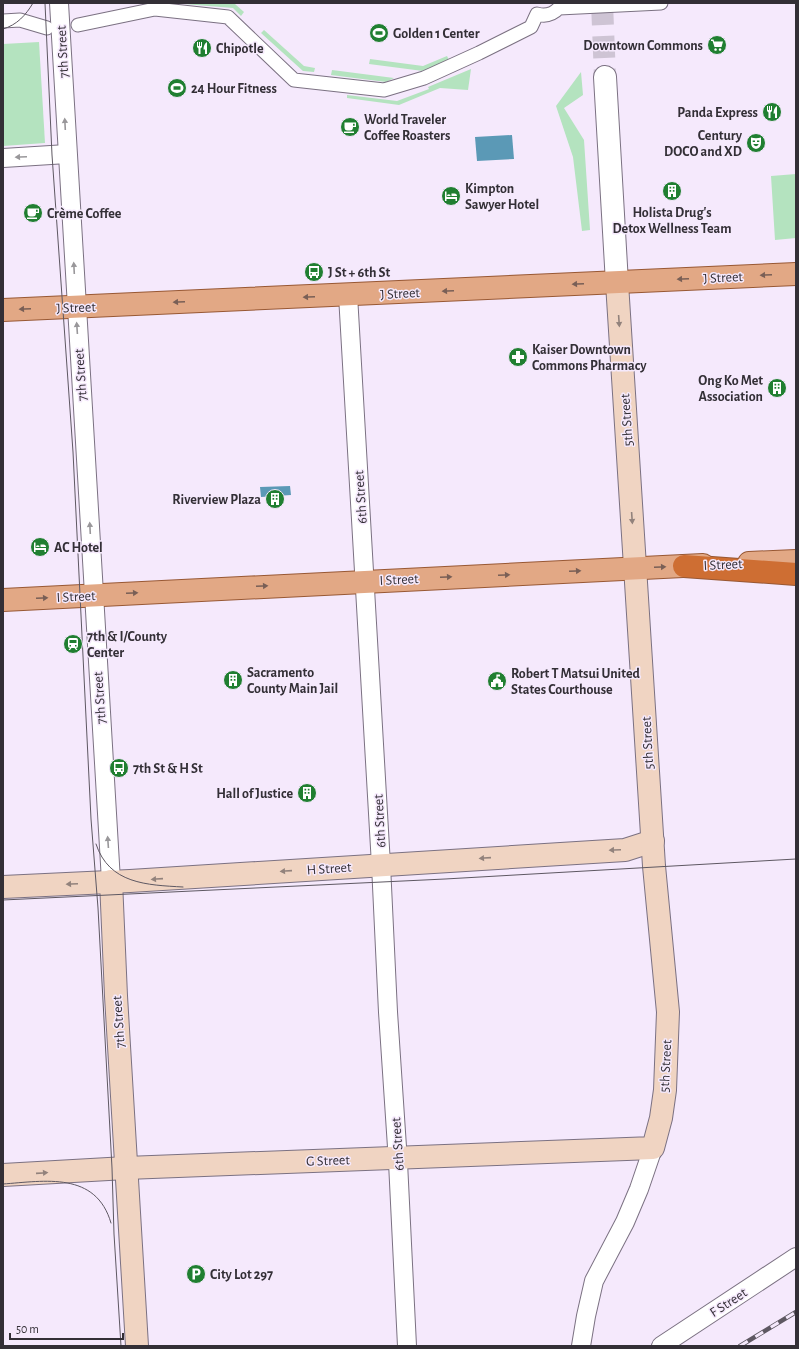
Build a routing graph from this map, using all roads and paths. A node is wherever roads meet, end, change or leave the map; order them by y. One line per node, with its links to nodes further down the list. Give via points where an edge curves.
1 (59, 3): 7 (street, 7th Street, one-way to 1)
2 (661, 3): 4 (street, via 559,8 544,16 537,14 531,27 479,53 433,74 384,90 294,80 228,17 154,9)
3 (3, 21): 5 (street, via 20,20)
4 (78, 25)
5 (47, 28)
6 (605, 77): 10 (street, 5th Street)
7 (67, 154): 8 (street, one-way to 8); 12 (street, 7th Street, one-way to 7)
8 (3, 158)
9 (796, 274): 10 (main road, J Street, one-way to 10)
10 (617, 282): 11 (main road, J Street, one-way to 11); 16 (main road, 5th Street, one-way to 16)
11 (348, 295): 12 (main road, J Street, one-way to 12); 18 (street, 6th Street)
12 (76, 307): 13 (main road, J Street, one-way to 13); 19 (street, 7th Street, one-way to 12)
13 (3, 310)
14 (796, 561): 15 (main road, I Street)
15 (684, 566): 16 (main road, I Street, one-way to 15); 17 (highway)
16 (636, 568): 18 (main road, I Street, one-way to 16); 21 (main road, 5th Street)
17 (796, 574)
18 (365, 581): 19 (main road, I Street, one-way to 18); 22 (street, 6th Street)
19 (93, 595): 20 (main road, I Street, one-way to 19); 23 (street, 7th Street, one-way to 19)
20 (3, 600)
21 (653, 841): 22 (main road, H Street, one-way to 22, via 625,850); 25 (main road, 5th Street, via 668,1012 665,1090)
22 (381, 865): 23 (main road, H Street, one-way to 23); 26 (street, 6th Street)
23 (111, 881): 24 (main road, H Street, one-way to 24); 27 (main road, 7th Street)
24 (3, 888)
25 (653, 1148): 26 (main road, G Street); 32 (street, 5th Street, via 628,1215 594,1281)
26 (398, 1157): 27 (main road, G Street); 31 (street, 6th Street)
27 (126, 1168): 28 (main road, G Street, one-way to 27); 30 (main road, 7th Street)
28 (3, 1175)
29 (796, 1257): 33 (street, F Street)
30 (137, 1346)
31 (407, 1346)
32 (581, 1346)
33 (661, 1346)

